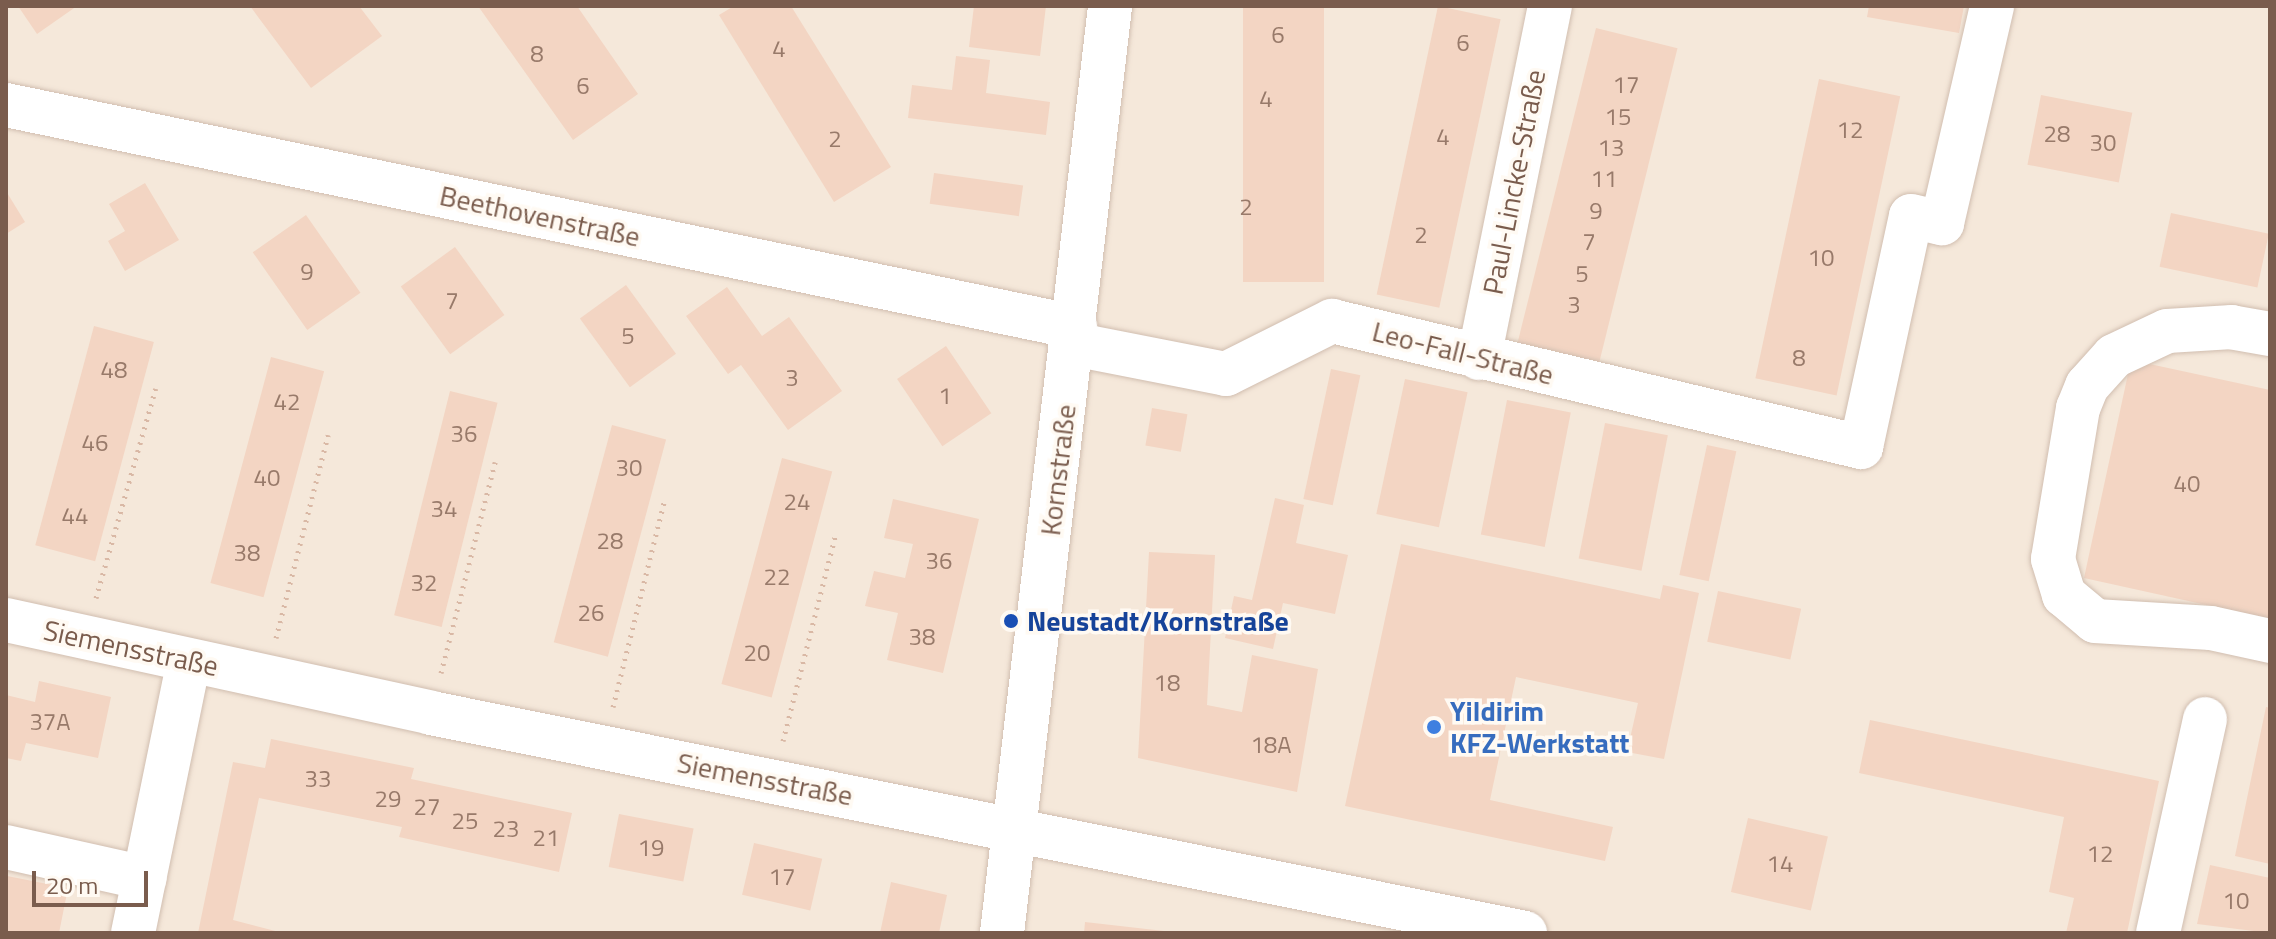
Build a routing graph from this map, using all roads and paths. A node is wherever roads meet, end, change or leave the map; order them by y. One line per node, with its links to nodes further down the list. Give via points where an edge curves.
1 (1110, 6): 6 (street, Kornstraße)
2 (1550, 6): 7 (street, Paul-Lincke-Straße)
3 (1992, 6): 7 (street, Leo-Fall-Straße, via 1942,223 1911,216 1861,447)
4 (6, 105): 6 (street, Beethovenstraße)
5 (2270, 334): 15 (street, via 2188,328 2167,331 2114,356 2087,386 2078,408 2053,559 2064,595 2095,621 2211,628)
6 (1074, 336): 7 (street, Leo-Fall-Straße, via 1226,374 1332,321); 22 (street, Kornstraße)
7 (1479, 358)
8 (156, 388): 14 (path)
9 (328, 435): 17 (path)
10 (495, 462): 18 (path)
11 (665, 498): 20 (path)
12 (835, 537): 21 (path)
13 (6, 620): 14 (street, Siemensstraße)
14 (84, 637): 16 (street, Siemensstraße)
15 (2270, 641)
16 (189, 661): 17 (street, Siemensstraße); 24 (street)
17 (265, 677): 18 (street, Siemensstraße)
18 (431, 713): 20 (street, Siemensstraße)
19 (2205, 719): 28 (street)
20 (603, 747): 21 (street, Siemensstraße)
21 (773, 781): 22 (street, Siemensstraße)
22 (1015, 829): 25 (street, Siemensstraße); 27 (street, Kornstraße)
23 (6, 847): 24 (street)
24 (145, 878): 26 (street)
25 (1505, 931)
26 (133, 933)
27 (1002, 933)
28 (2158, 933)

